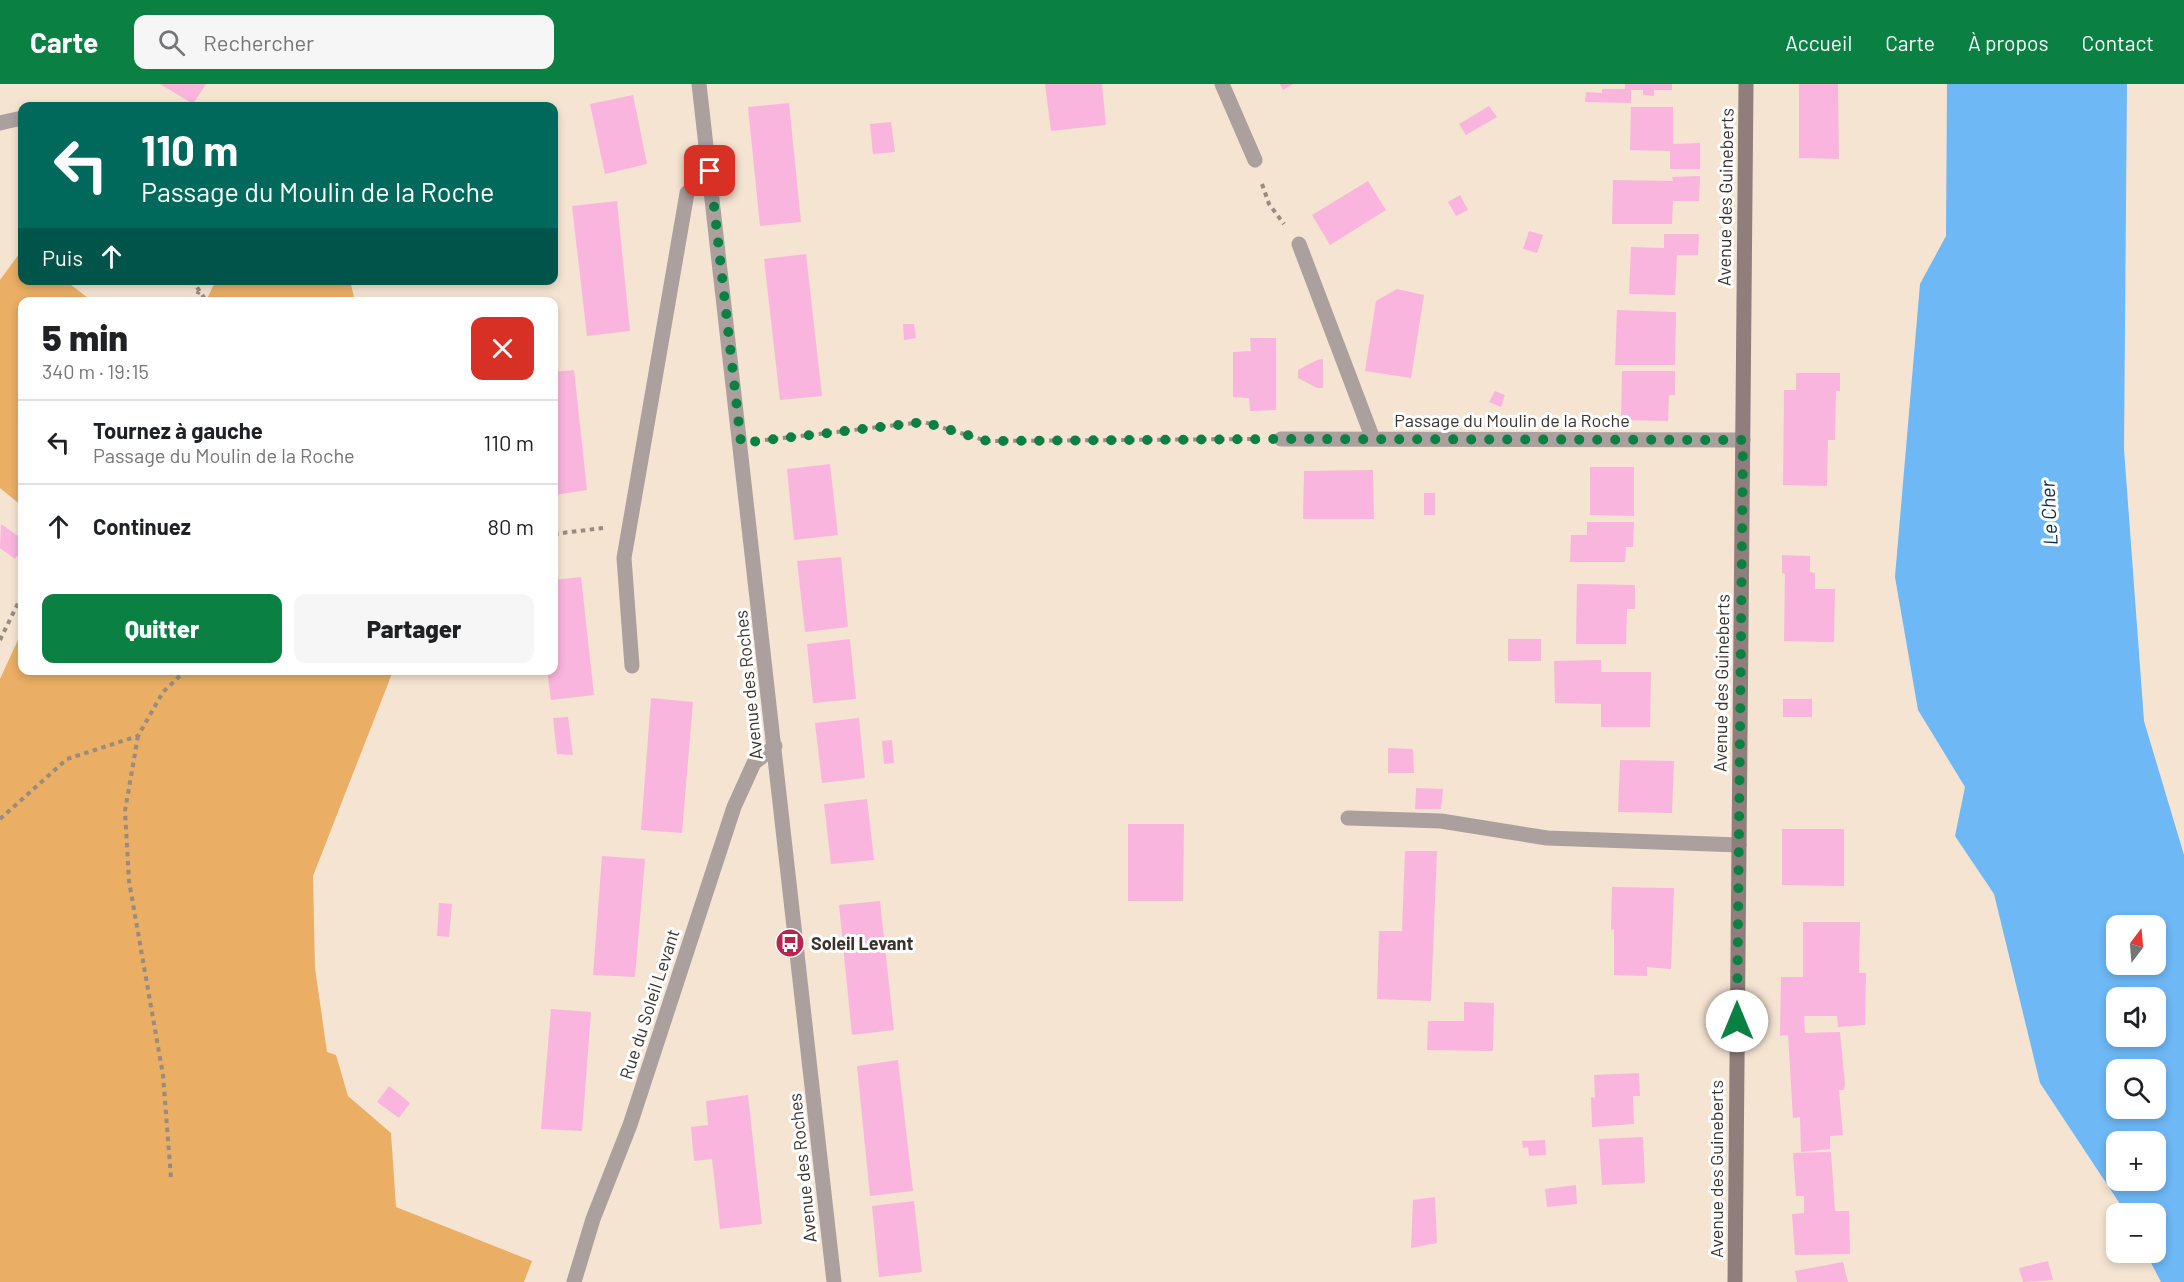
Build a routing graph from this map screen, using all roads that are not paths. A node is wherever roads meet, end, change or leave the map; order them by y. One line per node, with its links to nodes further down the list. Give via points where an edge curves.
1 (699, 84): 7 (street, Avenue des Roches)
2 (1222, 84): 6 (street)
3 (1746, 84): 11 (street, Avenue des Guineberts)
4 (18, 119): 5 (street)
5 (0, 123)
6 (1255, 160)
7 (710, 171): 12 (street, via 687,193 629,525 624,558); 13 (street, Avenue des Roches)
8 (1299, 244): 10 (street)
9 (1281, 439): 10 (street, Passage du Moulin de la Roche)
10 (1373, 440): 11 (street, Passage du Moulin de la Roche)
11 (1743, 440): 15 (street, Avenue des Guineberts)
12 (632, 666)
13 (774, 746): 16 (street, Rue du Soleil Levant, via 754,763 734,807); 17 (street, Avenue des Roches)
14 (1348, 818): 15 (street, via 1441,821 1547,838)
15 (1739, 845): 18 (street, Avenue des Guineberts)
16 (574, 1282)
17 (834, 1282)
18 (1735, 1282)

